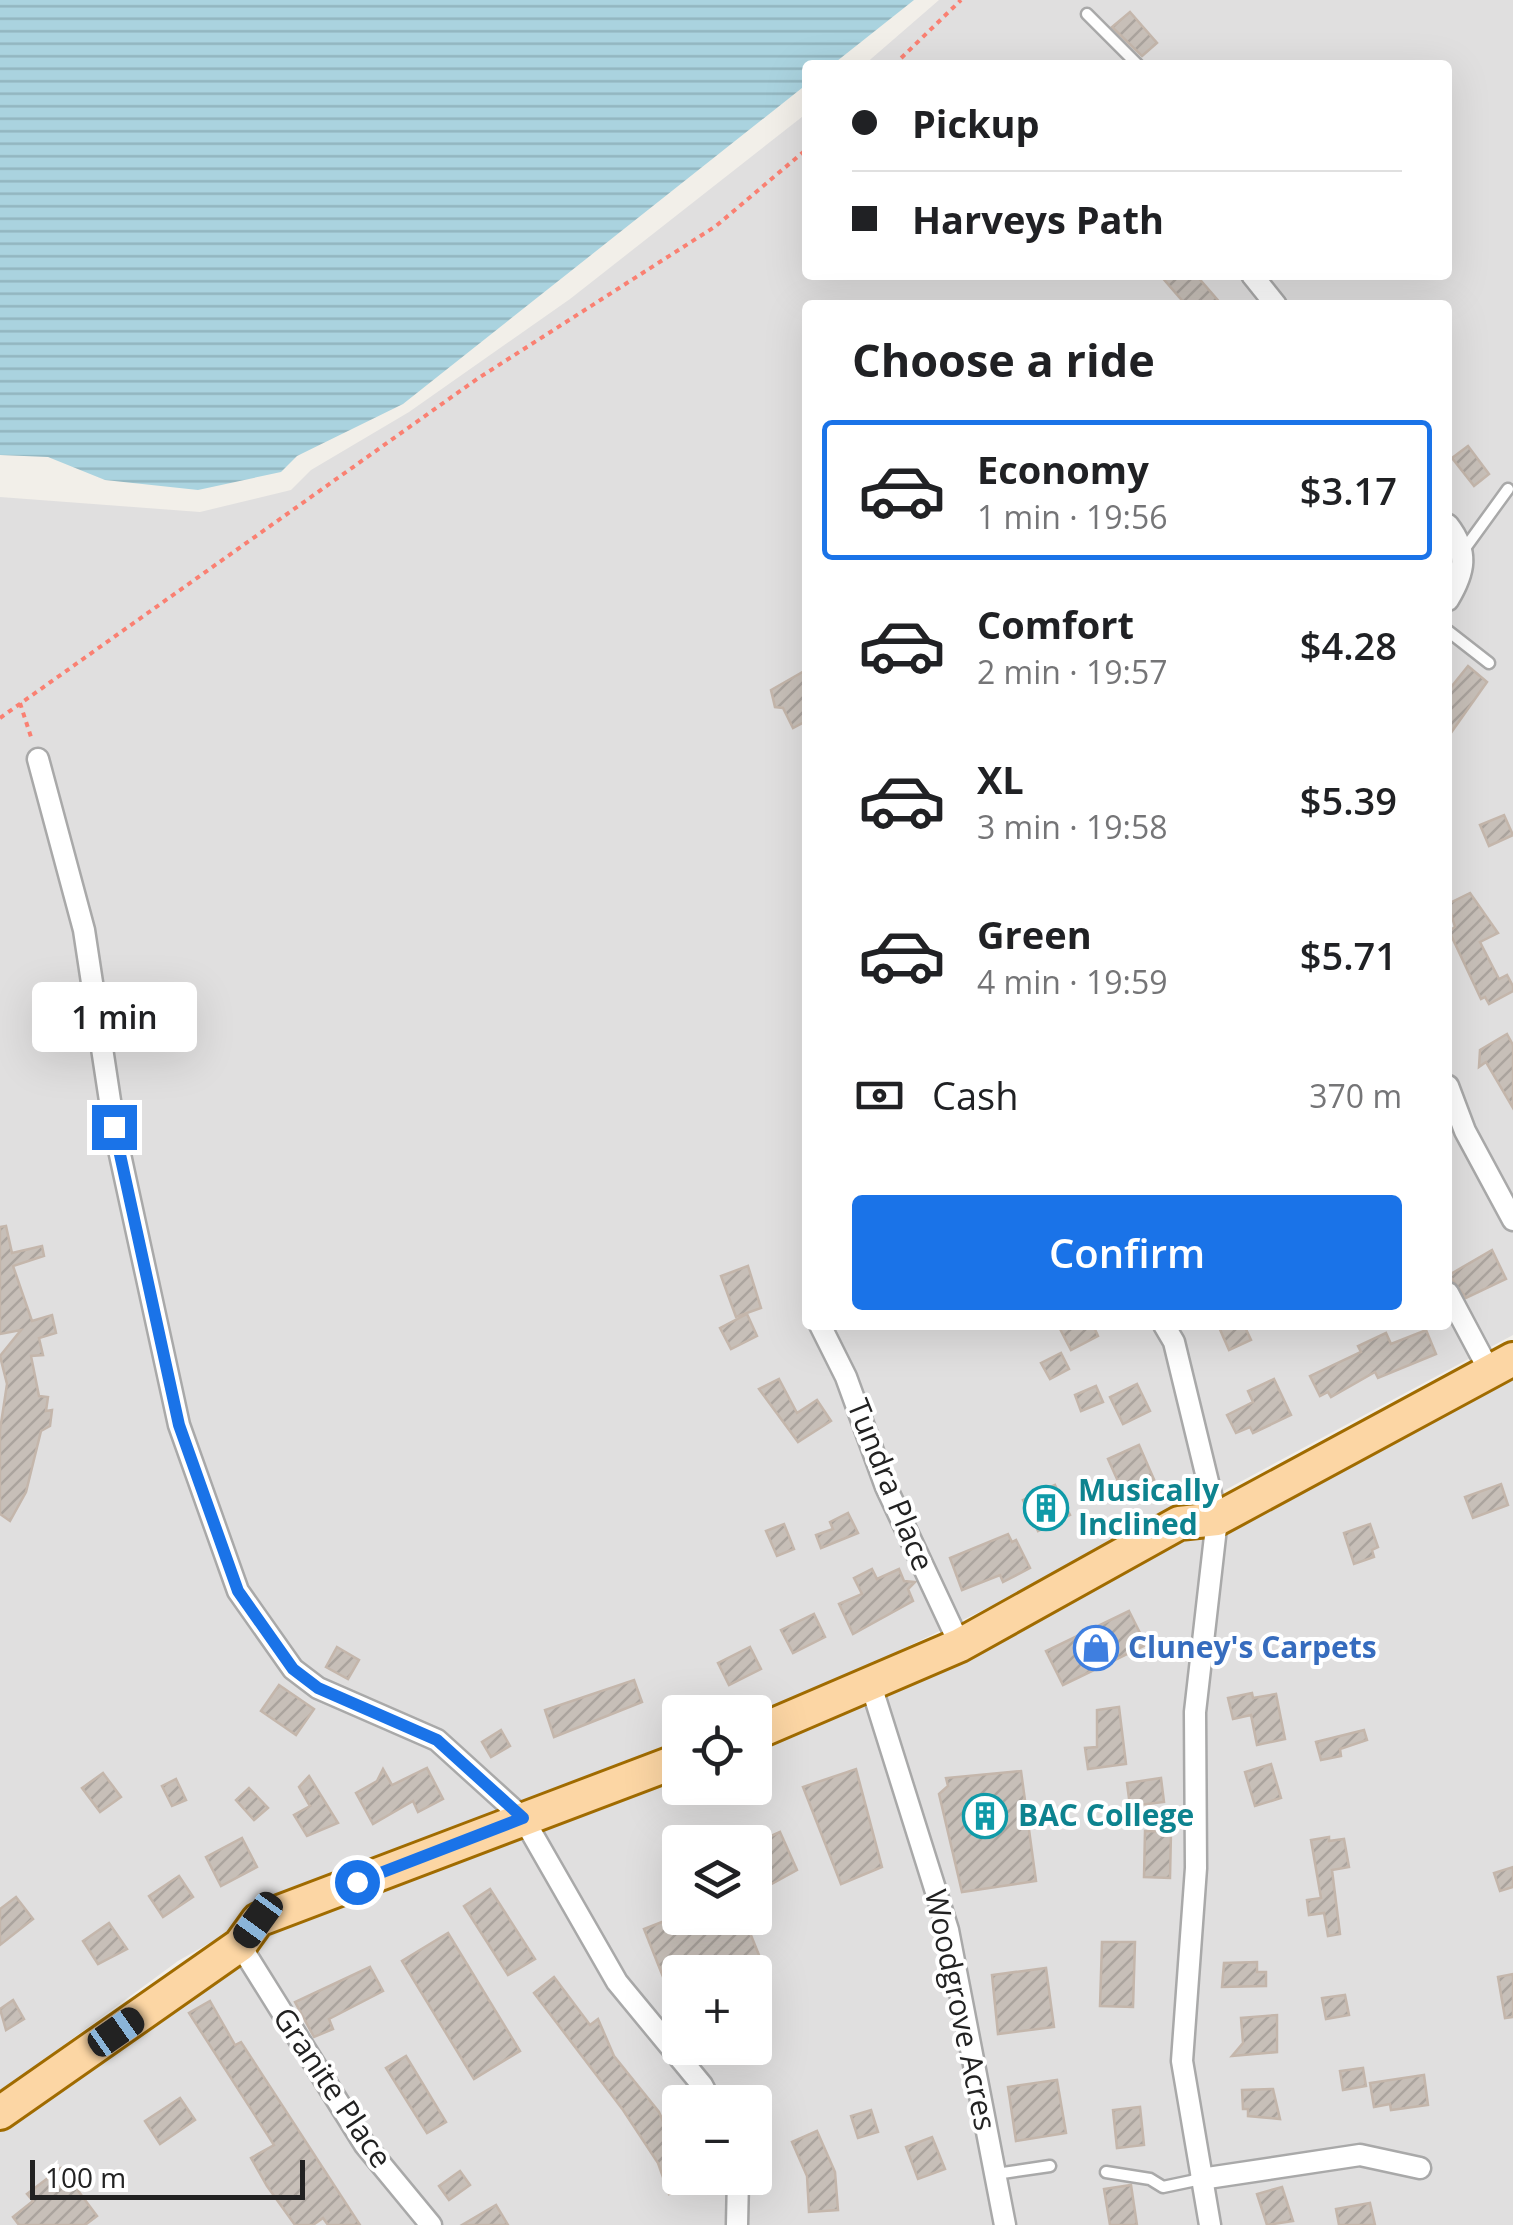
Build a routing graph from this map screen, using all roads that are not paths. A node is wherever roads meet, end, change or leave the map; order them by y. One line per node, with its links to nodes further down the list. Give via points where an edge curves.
1 (1086, 14): 2 (lane)
2 (1133, 60)
3 (1256, 280): 4 (street)
4 (1272, 300)
5 (1508, 489): 7 (lane)
6 (1452, 532): 7 (street)
7 (1463, 551): 8 (street)
8 (1452, 594)
9 (1452, 633): 10 (lane)
10 (1489, 663)
11 (38, 759): 23 (street, via 84,930 114,1127 179,1425 238,1591 293,1669 318,1688 437,1740)
12 (1452, 1096): 13 (street)
13 (1513, 1220)
14 (1452, 1298): 17 (street)
15 (822, 1330): 19 (street, Tundra Place)
16 (1167, 1330): 18 (street)
17 (1502, 1366): 18 (main road)
18 (1217, 1519): 19 (main road, via 1179,1523); 31 (street, via 1195,1712 1196,1868 1182,2061)
19 (960, 1645): 20 (main road)
20 (870, 1682): 21 (main road); 30 (street, Woodgrove Acres, via 948,1930)
21 (772, 1725)
22 (662, 1767): 23 (main road)
23 (523, 1818): 24 (main road, via 258,1920); 25 (street, via 616,1982)
24 (240, 1946): 26 (main road); 33 (street, Granite Place, via 366,2145)
25 (702, 2085)
26 (0, 2112)
27 (1050, 2166): 30 (lane)
28 (1420, 2168): 31 (street, via 1360,2156)
29 (1106, 2172): 31 (lane, via 1163,2186)
30 (996, 2174): 35 (street, Woodgrove Acres)
31 (1201, 2178): 36 (street)
32 (738, 2195): 34 (street)
33 (432, 2225)
34 (737, 2225)
35 (1006, 2225)
36 (1210, 2225)

